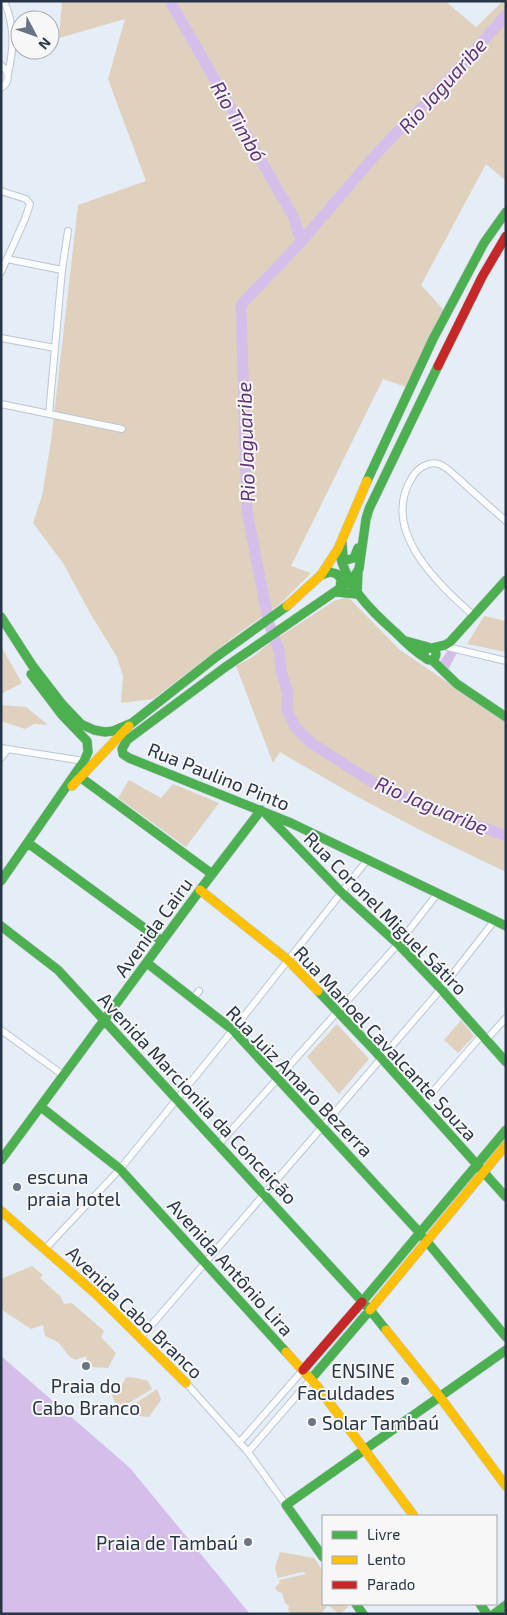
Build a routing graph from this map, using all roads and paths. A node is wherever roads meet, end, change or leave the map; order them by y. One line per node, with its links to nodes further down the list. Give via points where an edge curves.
1 (4, 1): 3 (street, via 13,32)
2 (1, 65): 3 (street)
3 (8, 74): 4 (street)
4 (3, 87): 5 (street)
5 (1, 94)
6 (1, 191): 10 (street, via 28,201 29,209)
7 (506, 212): 20 (main road, via 484,243 433,339)
8 (68, 231): 11 (street)
9 (506, 236): 19 (main road, via 410,421 369,508)
10 (7, 259): 11 (street); 12 (street)
11 (62, 270): 14 (street)
12 (1, 272)
13 (1, 338): 14 (street)
14 (55, 348): 16 (street)
15 (1, 404): 16 (street)
16 (49, 414): 17 (street)
17 (122, 428)
18 (506, 521): 28 (street, via 438,464 429,463 419,469 404,494 403,520 420,559 436,581)
19 (364, 527): 20 (main road, via 354,558 344,558); 21 (main road)
20 (340, 545): 22 (main road); 24 (main road, via 343,570)
21 (359, 569): 24 (main road); 27 (main road)
22 (321, 575): 26 (main road, via 338,573 341,579); 37 (main road, via 281,611)
23 (506, 580): 25 (main road)
24 (349, 583): 26 (main road); 27 (main road)
25 (502, 590): 28 (main road)
26 (338, 591): 27 (main road); 43 (main road, Rua Paulino Pinto, via 224,668 127,740 122,749 129,758)
27 (357, 594): 31 (main road)
28 (474, 616): 32 (main road)
29 (1, 618): 37 (main road, via 32,665 81,724 105,732)
30 (1, 630): 40 (main road, via 38,685 87,742 88,752)
31 (406, 641): 33 (main road); 34 (main road, via 414,650)
32 (447, 645): 33 (main road); 34 (main road); 35 (street)
33 (430, 648): 34 (main road, via 424,652)
34 (430, 658): 36 (main road, via 441,671)
35 (506, 661)
36 (506, 717)
37 (132, 723): 41 (main road)
38 (5, 748): 39 (street); 40 (street)
39 (1, 758)
40 (84, 761): 42 (main road)
41 (80, 777): 42 (main road); 48 (main road)
42 (51, 809): 46 (main road)
43 (261, 810): 44 (main road, Rua Paulino Pinto); 45 (main road, Rua Coronel Miguel Sátiro); 48 (main road, Avenida Cairu)
44 (291, 823): 45 (main road); 47 (main road, Rua Paulino Pinto)
45 (280, 829): 51 (main road, Rua Coronel Miguel Sátiro)
46 (28, 843): 49 (main road); 56 (main road)
47 (368, 859): 51 (street); 52 (main road, Rua Paulino Pinto)
48 (212, 874): 50 (main road, Avenida Cairu)
49 (1, 881)
50 (200, 890): 56 (main road, Avenida Cairu); 58 (main road, Rua Manoel Cavalcante Souza)
51 (341, 892): 57 (main road, Rua Coronel Miguel Sátiro); 58 (street)
52 (438, 893): 53 (main road, Rua Paulino Pinto); 57 (street)
53 (495, 920): 55 (main road, Rua Paulino Pinto); 60 (street)
54 (1, 926): 63 (main road, Avenida Marcionila da Conceição, via 58,970)
55 (506, 926)
56 (162, 941): 59 (main road, Avenida Cairu)
57 (398, 944): 60 (main road, Rua Coronel Miguel Sátiro); 61 (street)
58 (288, 960): 61 (main road, Rua Manoel Cavalcante Souza); 65 (street)
59 (146, 963): 63 (main road, Avenida Cairu); 65 (main road, Rua Juiz Amaro Bezerra, via 196,995)
60 (441, 989): 66 (main road, Rua Coronel Miguel Sátiro); 67 (street)
61 (338, 1011): 67 (main road, Rua Manoel Cavalcante Souza); 70 (street)
62 (506, 1018): 66 (street)
63 (105, 1020): 69 (main road, Avenida Cairu); 71 (main road, Avenida Marcionila da Conceição)
64 (1, 1030): 69 (street)
65 (233, 1030): 70 (main road, Rua Juiz Amaro Bezerra); 71 (street)
66 (484, 1038): 68 (main road, Rua Coronel Miguel Sátiro); 72 (street)
67 (381, 1057): 72 (main road, Rua Manoel Cavalcante Souza); 74 (street)
68 (506, 1062)
69 (64, 1075): 73 (main road, Avenida Cairu)
70 (278, 1078): 74 (main road, Rua Juiz Amaro Bezerra); 76 (street)
71 (177, 1099): 76 (main road, Avenida Marcionila da Conceição); 80 (street)
72 (423, 1103): 79 (main road, Rua Manoel Cavalcante Souza)
73 (41, 1106): 78 (main road, Avenida Cairu); 80 (main road, Avenida Antônio Lira)
74 (323, 1126): 82 (street); 85 (main road, Rua Juiz Amaro Bezerra)
75 (506, 1130): 79 (main road)
76 (219, 1144): 82 (main road, Avenida Marcionila da Conceição)
77 (506, 1145): 81 (main road)
78 (1, 1160)
79 (477, 1164): 81 (main road, Rua Manoel Cavalcante Souza); 85 (main road)
80 (120, 1169): 87 (street); 88 (main road, Avenida Antônio Lira)
81 (484, 1171): 83 (main road, Rua Manoel Cavalcante Souza); 86 (main road)
82 (264, 1194): 88 (street); 89 (main road, Avenida Marcionila da Conceição)
83 (506, 1197)
84 (1, 1211): 87 (main road, Avenida Cabo Branco)
85 (420, 1233): 86 (main road, Rua Juiz Amaro Bezerra); 89 (main road)
86 (426, 1241): 90 (main road); 92 (main road, Rua Juiz Amaro Bezerra)
87 (46, 1248): 91 (main road, Avenida Cabo Branco)
88 (206, 1262): 91 (street); 94 (main road, Avenida Antônio Lira)
89 (362, 1302): 90 (main road, Avenida Marcionila da Conceição); 94 (main road)
90 (370, 1310): 95 (main road); 97 (main road, Avenida Marcionila da Conceição)
91 (142, 1336): 96 (main road, Avenida Cabo Branco)
92 (506, 1337)
93 (506, 1350): 97 (main road)
94 (303, 1370): 95 (main road, Avenida Antônio Lira); 98 (street)
95 (311, 1379): 99 (main road, Avenida Antônio Lira); 100 (street)
96 (186, 1383): 98 (street, Avenida Cabo Branco)
97 (440, 1397): 99 (main road); 101 (main road, Avenida Marcionila da Conceição)
98 (239, 1443): 100 (street, Avenida Cabo Branco)
99 (365, 1450): 102 (main road); 103 (main road, Avenida Antônio Lira)
100 (248, 1452): 102 (street, Avenida Cabo Branco)
101 (506, 1486)
102 (286, 1505): 104 (main road)
103 (413, 1515)
104 (322, 1556)
105 (506, 1605): 106 (main road)
106 (494, 1614)

